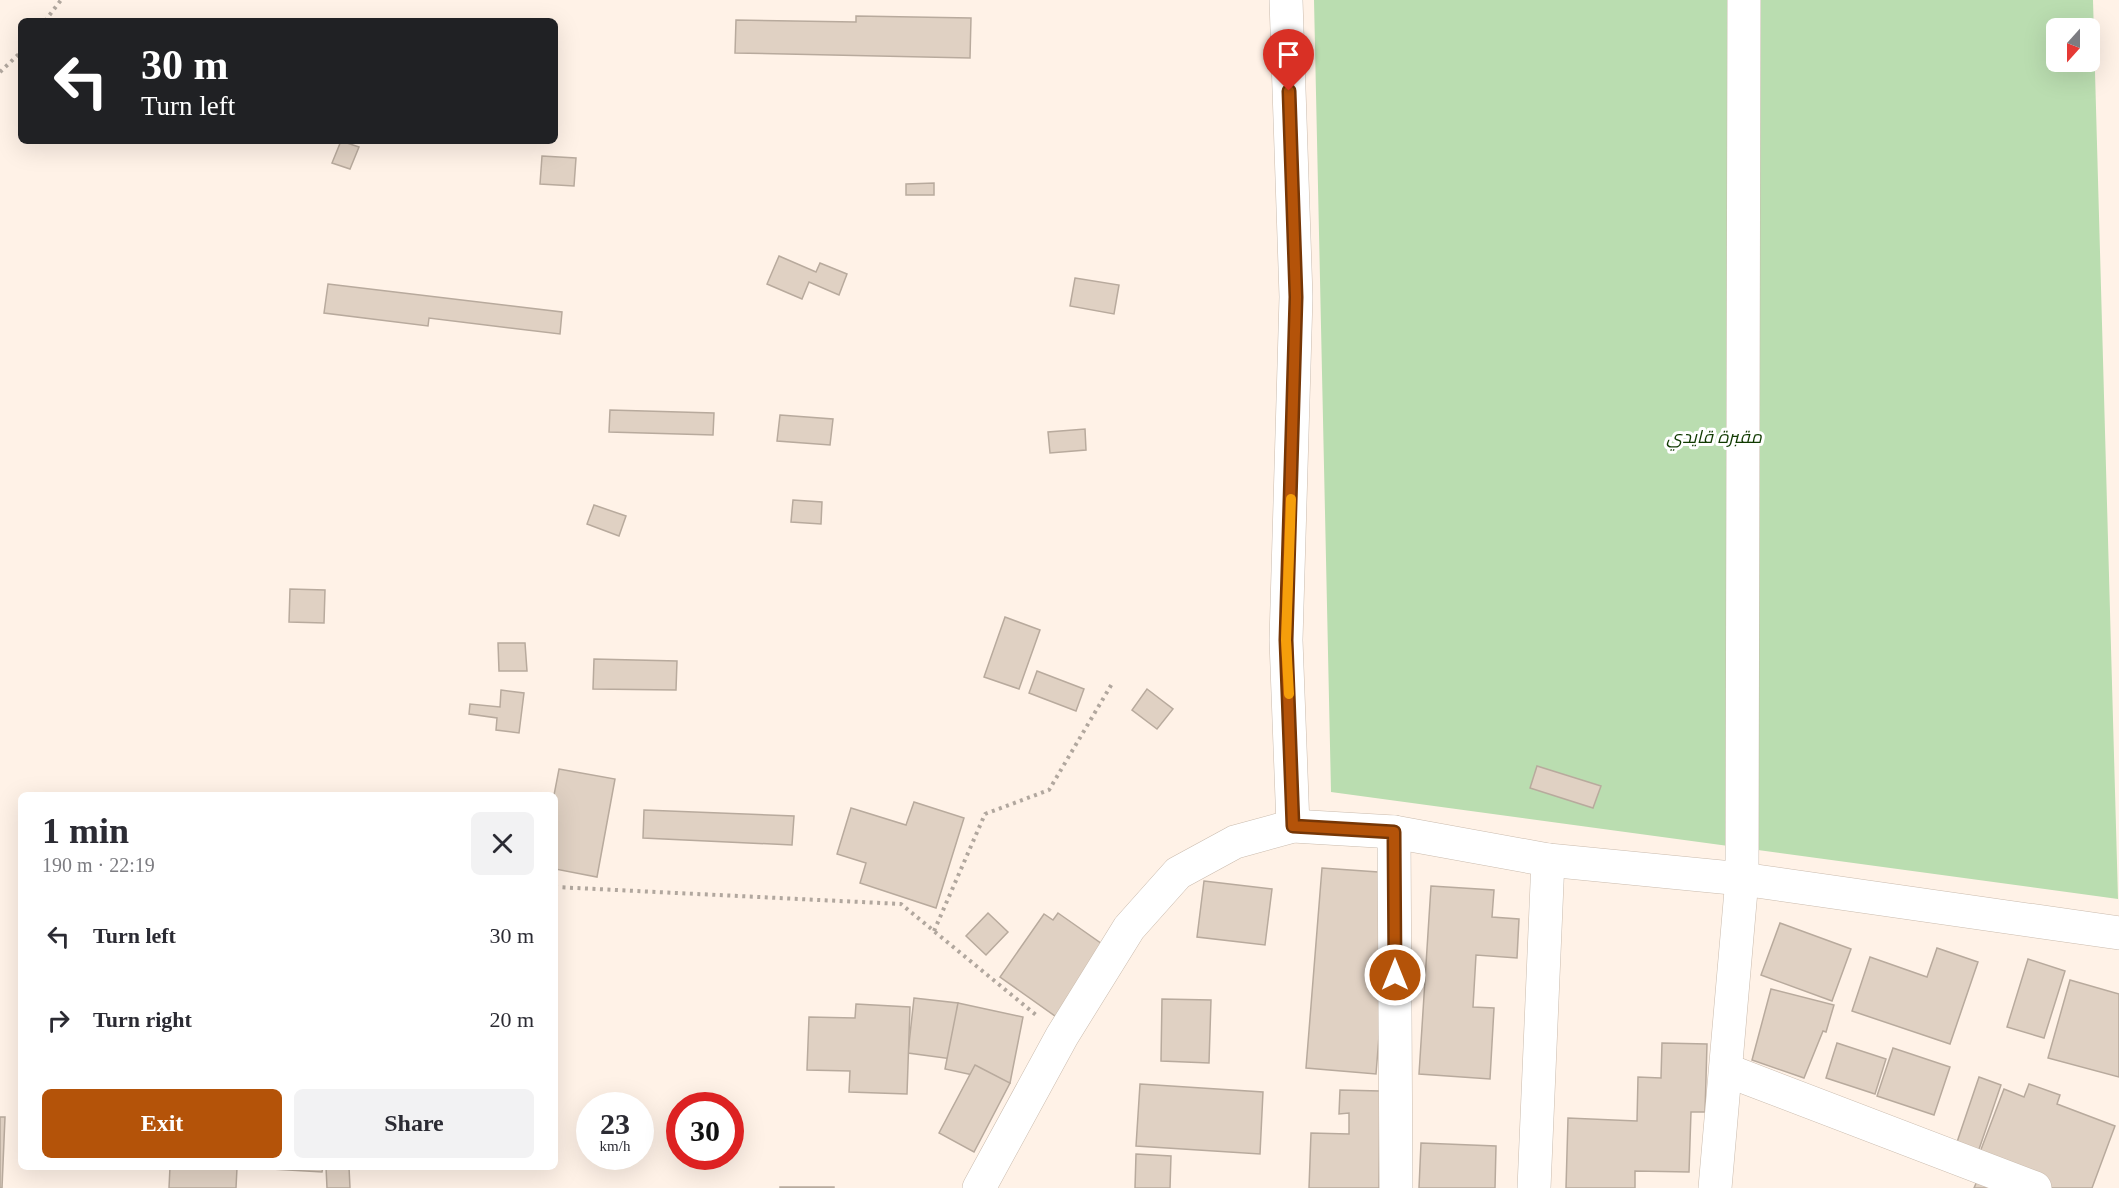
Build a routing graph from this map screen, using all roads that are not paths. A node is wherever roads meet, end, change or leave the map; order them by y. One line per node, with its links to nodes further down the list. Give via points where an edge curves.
1 (1286, 0): 3 (street, via 1296,297 1286,640)
2 (1744, 0): 6 (street)
3 (1293, 826): 4 (street); 9 (street, via 1235,842 1178,873 1129,928 1062,1036)
4 (1394, 832): 5 (street); 10 (street)
5 (1548, 860): 6 (street); 11 (street)
6 (1742, 879): 7 (street); 8 (street)
7 (2119, 933)
8 (1726, 1070): 12 (street); 13 (street)
9 (979, 1188)
10 (1396, 1188)
11 (1534, 1188)
12 (1715, 1188)
13 (2036, 1188)

